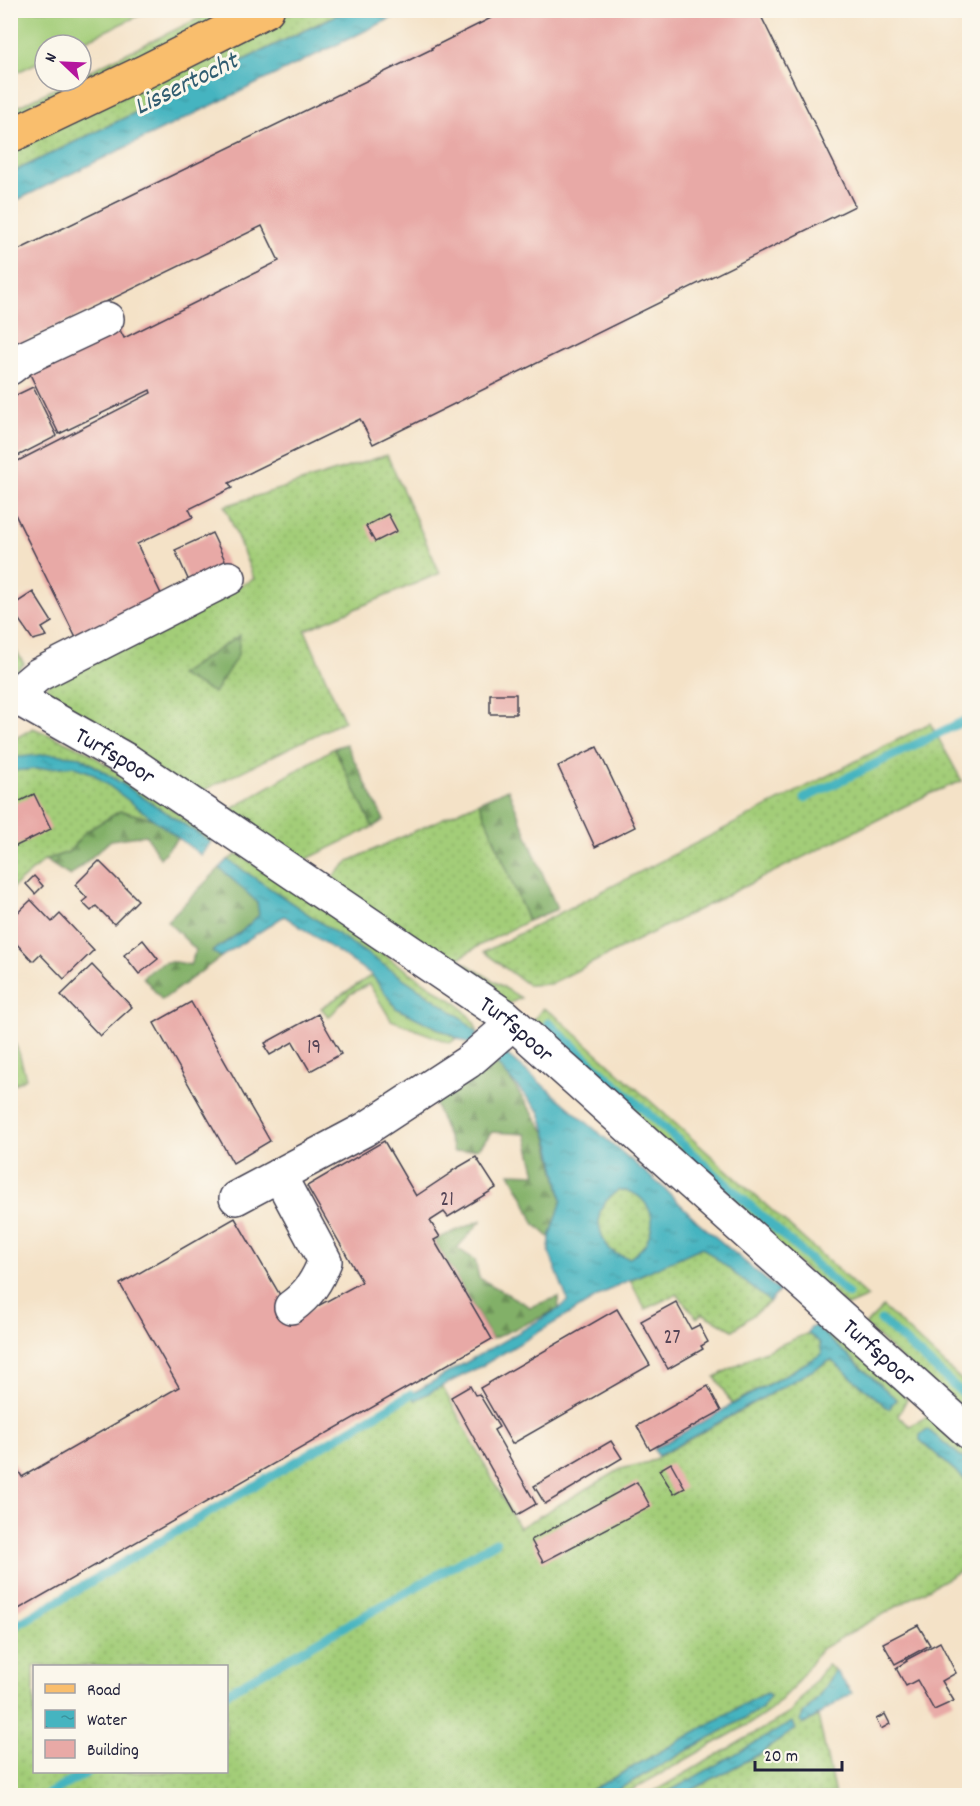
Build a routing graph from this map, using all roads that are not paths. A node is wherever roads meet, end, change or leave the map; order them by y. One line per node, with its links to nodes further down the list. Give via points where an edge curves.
1 (267, 10): 2 (main road)
2 (10, 136)
3 (106, 320): 4 (street)
4 (10, 368)
5 (229, 578): 6 (street, via 38,675)
6 (12, 695): 7 (street, Turfspoor, via 129,761)
7 (513, 1023): 8 (street, via 468,1062 364,1130); 11 (street, Turfspoor)
8 (279, 1175): 9 (street); 10 (street, via 325,1261 318,1281)
9 (236, 1198)
10 (291, 1307)
11 (969, 1433)

